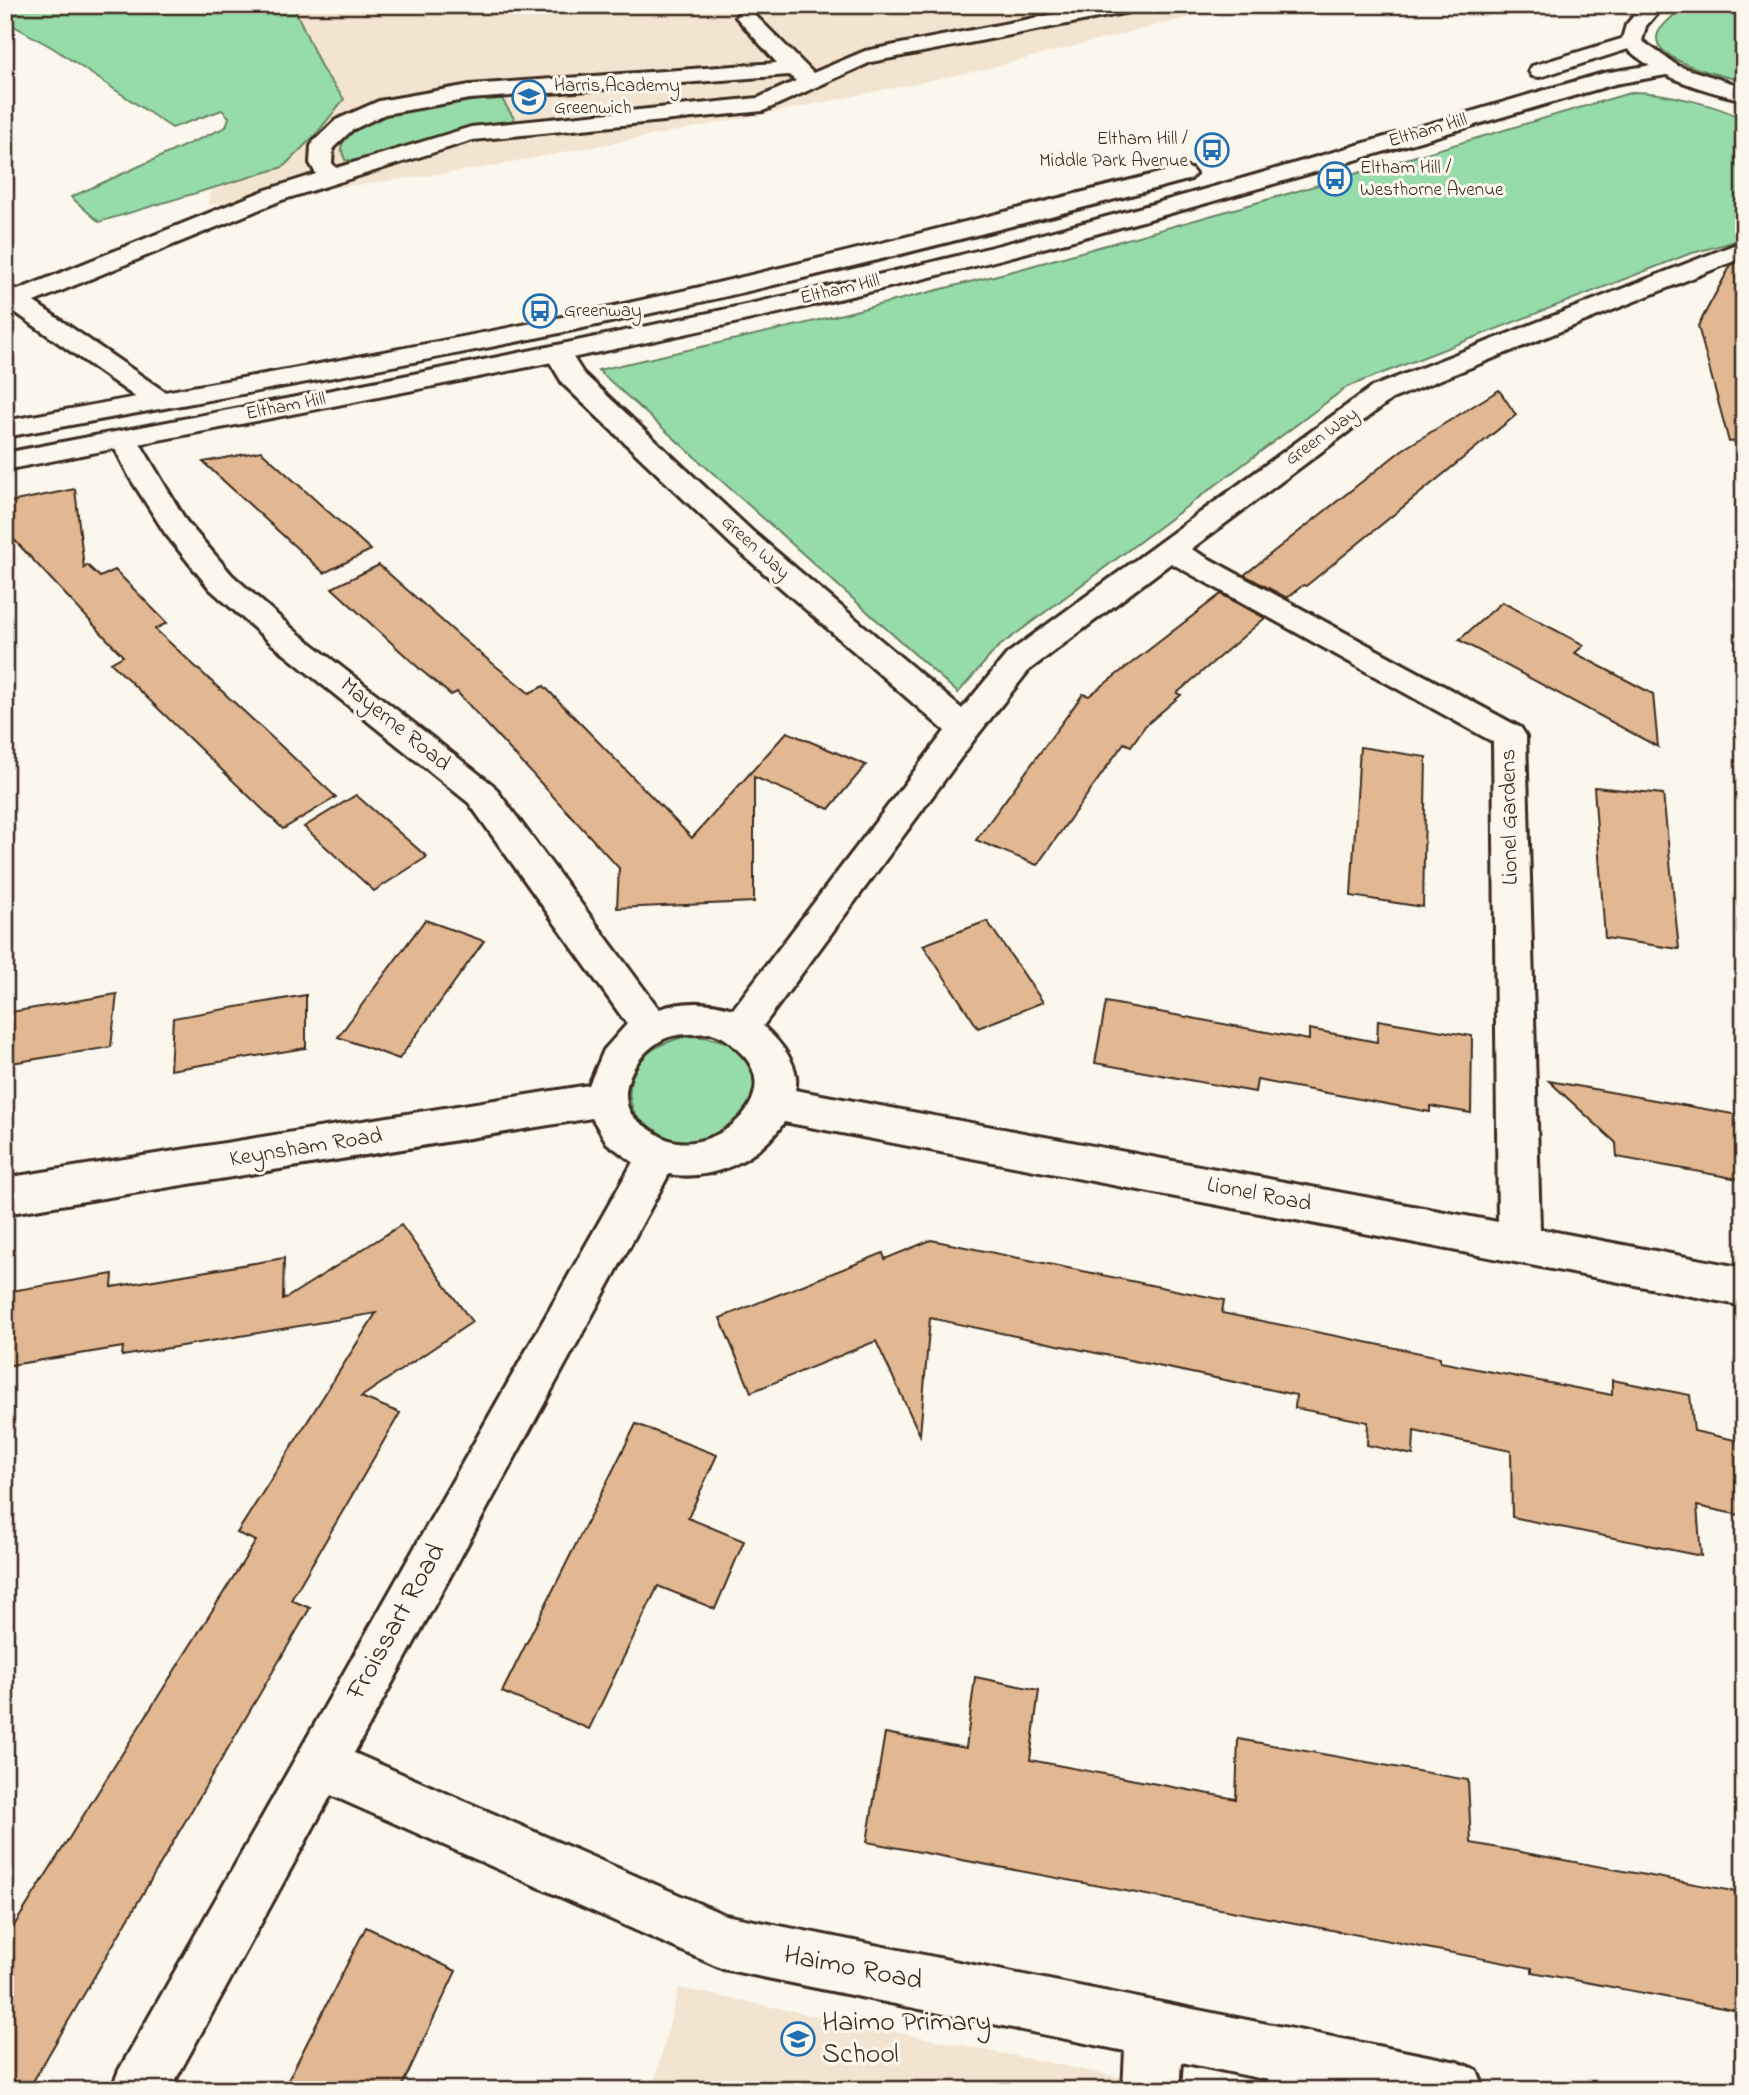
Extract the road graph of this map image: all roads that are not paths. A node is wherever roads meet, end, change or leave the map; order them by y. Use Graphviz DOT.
graph roads {
  1 [pos="1133,5"];
  2 [pos="1654,5"];
  3 [pos="746,17"];
  4 [pos="1631,42"];
  5 [pos="774,46"];
  6 [pos="749,48"];
  7 [pos="1664,69"];
  8 [pos="802,75"];
  9 [pos="1521,77"];
  10 [pos="1744,94"];
  11 [pos="1200,169"];
  12 [pos="330,178"];
  13 [pos="1744,248"];
  14 [pos="11,297"];
  15 [pos="558,354"];
  16 [pos="158,400"];
  17 [pos="5,429"];
  18 [pos="124,439"];
  19 [pos="5,462"];
  20 [pos="1168,549"];
  21 [pos="964,729"];
  22 [pos="741,1027"];
  23 [pos="651,1028"];
  24 [pos="606,1099"];
  25 [pos="774,1103"];
  26 [pos="658,1156"];
  27 [pos="5,1196"];
  28 [pos="1519,1244"];
  29 [pos="1744,1287"];
  30 [pos="318,1764"];
  31 [pos="1154,2030"];
  32 [pos="139,2090"];
  33 [pos="1151,2090"];
  34 [pos="1457,2090"];
  1 -- 8 [label="main road"];
  2 -- 4 [label="main road"];
  3 -- 5 [label="main road"];
  4 -- 7 [label="main road"];
  4 -- 9 [label="main road"];
  5 -- 6 [label="main road"];
  5 -- 8 [label="main road"];
  7 -- 10 [label="main road"];
  7 -- 15 [label="main road, Eltham Hill"];
  8 -- 12 [label="main road"];
  8 -- 12 [label="main road"];
  11 -- 16 [label="main road, Eltham Hill"];
  12 -- 14 [label="main road"];
  13 -- 20 [label="main road, Green Way"];
  14 -- 16 [label="main road"];
  15 -- 18 [label="main road, Eltham Hill"];
  15 -- 21 [label="main road, Green Way"];
  16 -- 17 [label="main road, Eltham Hill"];
  18 -- 19 [label="main road, Eltham Hill"];
  18 -- 23 [label="main road, Mayerne Road"];
  20 -- 21 [label="main road, Green Way"];
  20 -- 28 [label="main road, Lionel Gardens"];
  21 -- 22 [label="main road, Green Way"];
  22 -- 23 [label="main road"];
  22 -- 25 [label="main road"];
  23 -- 24 [label="main road"];
  24 -- 26 [label="main road"];
  24 -- 27 [label="main road, Keynsham Road"];
  25 -- 26 [label="main road"];
  25 -- 28 [label="main road, Lionel Road"];
  26 -- 30 [label="main road, Froissart Road"];
  28 -- 29 [label="main road, Lionel Road"];
  30 -- 31 [label="main road, Haimo Road"];
  30 -- 32 [label="main road, Froissart Road"];
  31 -- 33 [label="main road"];
  31 -- 34 [label="main road, Haimo Road"];
}
